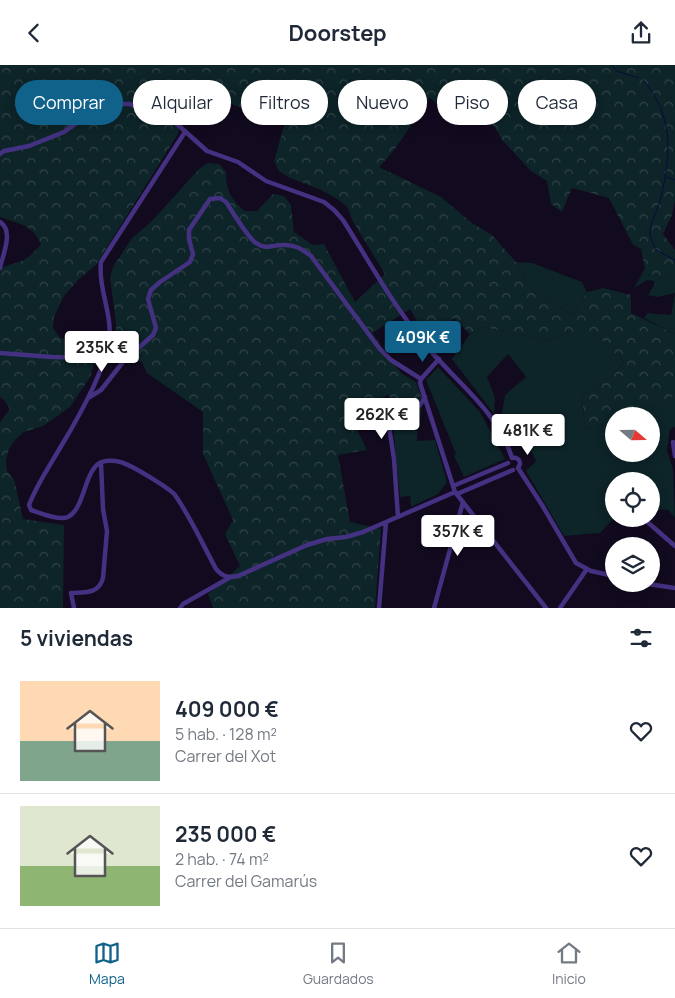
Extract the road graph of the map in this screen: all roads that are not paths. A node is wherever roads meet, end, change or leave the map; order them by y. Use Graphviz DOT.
graph roads {
  1 [pos="185,131"];
  2 [pos="0,154"];
  3 [pos="0,222"];
  4 [pos="0,267"];
  5 [pos="0,353"];
  6 [pos="106,358"];
  7 [pos="439,359"];
  8 [pos="421,379"];
  9 [pos="425,397"];
  10 [pos="86,399"];
  11 [pos="673,442"];
  12 [pos="675,456"];
  13 [pos="512,458"];
  14 [pos="101,463"];
  15 [pos="508,463"];
  16 [pos="516,469"];
  17 [pos="453,486"];
  18 [pos="456,493"];
  19 [pos="463,502"];
  20 [pos="398,517"];
  21 [pos="386,522"];
  22 [pos="653,527"];
  23 [pos="675,546"];
  24 [pos="587,569"];
  25 [pos="605,574"];
  26 [pos="229,578"];
  27 [pos="660,586"];
  28 [pos="675,588"];
  29 [pos="74,608"];
  30 [pos="180,608"];
  31 [pos="379,608"];
  32 [pos="434,608"];
  33 [pos="546,608"];
  34 [pos="560,608"];
  1 -- 2 [label="street"];
  1 -- 6 [label="street"];
  1 -- 7 [label="street"];
  3 -- 4 [label="street"];
  5 -- 6 [label="street"];
  6 -- 10 [label="street"];
  7 -- 8 [label="street"];
  7 -- 13 [label="street"];
  8 -- 9 [label="street"];
  8 -- 10 [label="street"];
  9 -- 17 [label="street"];
  9 -- 20 [label="street"];
  10 -- 14 [label="street"];
  11 -- 12 [label="street"];
  13 -- 15 [label="street"];
  13 -- 16 [label="street"];
  14 -- 26 [label="street"];
  14 -- 29 [label="street"];
  15 -- 16 [label="street"];
  15 -- 17 [label="street"];
  16 -- 18 [label="street"];
  16 -- 24 [label="street"];
  17 -- 18 [label="street"];
  18 -- 19 [label="street"];
  18 -- 20 [label="street"];
  19 -- 32 [label="street"];
  19 -- 33 [label="street"];
  20 -- 21 [label="street"];
  21 -- 26 [label="street"];
  21 -- 31 [label="street"];
  22 -- 23 [label="street"];
  24 -- 25 [label="street"];
  24 -- 34 [label="street"];
  26 -- 30 [label="street"];
  27 -- 28 [label="street"];
}
